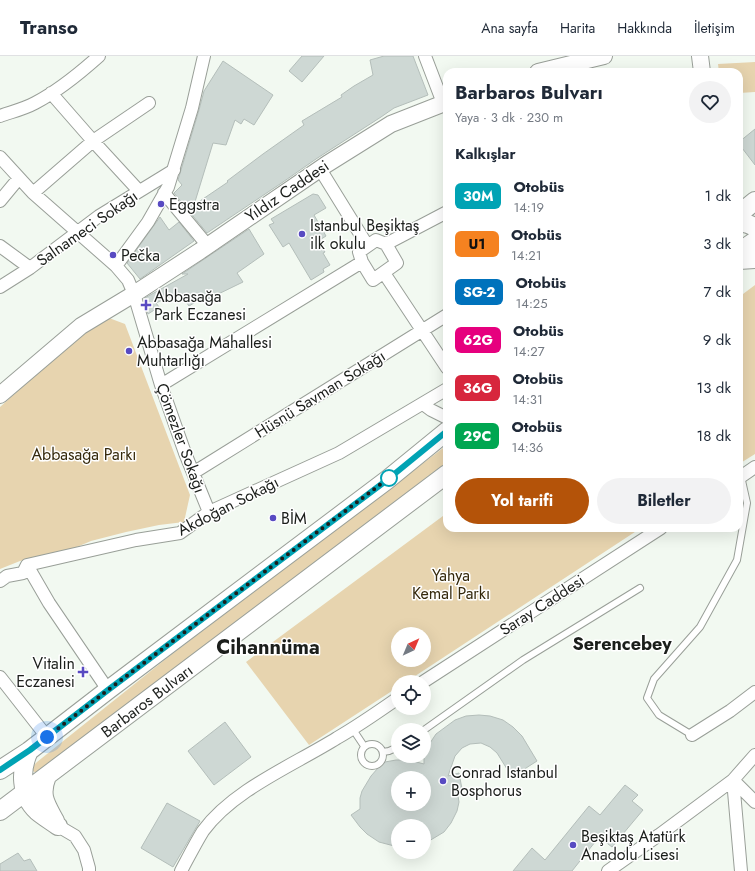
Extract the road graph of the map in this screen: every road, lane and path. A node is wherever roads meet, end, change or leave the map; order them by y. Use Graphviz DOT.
graph roads {
  1 [pos="99,56"];
  2 [pos="204,56"];
  3 [pos="425,56"];
  4 [pos="604,56"];
  5 [pos="700,56"];
  6 [pos="572,68"];
  7 [pos="702,68"];
  8 [pos="51,93"];
  9 [pos="443,98"];
  10 [pos="149,103"];
  11 [pos="443,104"];
  12 [pos="0,116"];
  13 [pos="93,141"];
  14 [pos="0,156"];
  15 [pos="320,169"];
  16 [pos="174,170"];
  17 [pos="19,178"];
  18 [pos="139,191"];
  19 [pos="33,193"];
  20 [pos="164,193"];
  21 [pos="0,201"];
  22 [pos="755,201"];
  23 [pos="743,211"];
  24 [pos="443,214"];
  25 [pos="743,223"];
  26 [pos="755,227"];
  27 [pos="76,232"];
  28 [pos="755,241"];
  29 [pos="386,244"];
  30 [pos="367,245"];
  31 [pos="0,246"];
  32 [pos="208,246"];
  33 [pos="743,249"];
  34 [pos="755,259"];
  35 [pos="743,260"];
  36 [pos="362,262"];
  37 [pos="116,266"];
  38 [pos="30,268"];
  39 [pos="384,273"];
  40 [pos="0,287"];
  41 [pos="134,294"];
  42 [pos="443,318"];
  43 [pos="423,330"];
  44 [pos="443,362"];
  45 [pos="161,385"];
  46 [pos="443,392"];
  47 [pos="0,396"];
  48 [pos="423,404"];
  49 [pos="443,416"];
  50 [pos="443,434"];
  51 [pos="755,467"];
  52 [pos="193,473"];
  53 [pos="743,475"];
  54 [pos="443,477"];
  55 [pos="743,488"];
  56 [pos="209,512"];
  57 [pos="743,526"];
  58 [pos="655,532"];
  59 [pos="742,532"];
  60 [pos="27,565"];
  61 [pos="0,581"];
  62 [pos="640,588"];
  63 [pos="0,677"];
  64 [pos="431,677"];
  65 [pos="108,690"];
  66 [pos="755,692"];
  67 [pos="391,703"];
  68 [pos="431,725"];
  69 [pos="352,728"];
  70 [pos="692,735"];
  71 [pos="47,737"];
  72 [pos="364,746"];
  73 [pos="30,750"];
  74 [pos="391,750"];
  75 [pos="383,752"];
  76 [pos="755,755"];
  77 [pos="0,770"];
  78 [pos="47,776"];
  79 [pos="733,780"];
  80 [pos="25,792"];
  81 [pos="755,802"];
  82 [pos="0,812"];
  83 [pos="58,826"];
  84 [pos="89,871"];
  85 [pos="181,871"];
  86 [pos="608,871"];
  87 [pos="741,871"];
  1 -- 8 [label="street"];
  2 -- 16 [label="street"];
  3 -- 9 [label="street"];
  4 -- 6 [label="street"];
  5 -- 7 [label="street"];
  8 -- 12 [label="street"];
  8 -- 13 [label="street"];
  10 -- 13 [label="street"];
  11 -- 15 [label="street, Yıldız Caddesi"];
  13 -- 18 [label="street"];
  13 -- 19 [label="street"];
  14 -- 17 [label="street, Çömezler Sokağı"];
  15 -- 30 [label="street"];
  15 -- 32 [label="street, Yıldız Caddesi"];
  16 -- 18 [label="street, Salnameci Sokağı"];
  16 -- 20 [label="street"];
  17 -- 19 [label="street, Çömezler Sokağı"];
  17 -- 21 [label="street"];
  18 -- 27 [label="street, Salnameci Sokağı"];
  19 -- 27 [label="street, Çömezler Sokağı"];
  20 -- 32 [label="street"];
  20 -- 37 [label="street"];
  22 -- 23 [label="main road"];
  24 -- 29 [label="street"];
  25 -- 26 [label="main road"];
  27 -- 37 [label="street, Çömezler Sokağı"];
  27 -- 38 [label="street, Salnameci Sokağı"];
  28 -- 33 [label="main road"];
  29 -- 30 [label="street"];
  29 -- 39 [label="street"];
  30 -- 36 [label="street"];
  31 -- 38 [label="street"];
  32 -- 41 [label="street, Yıldız Caddesi"];
  34 -- 35 [label="main road"];
  36 -- 39 [label="street"];
  36 -- 45 [label="street"];
  37 -- 41 [label="street, Çömezler Sokağı"];
  38 -- 40 [label="street, Salnameci Sokağı"];
  39 -- 43 [label="street"];
  41 -- 45 [label="street, Çömezler Sokağı"];
  41 -- 47 [label="street, Yıldız Caddesi"];
  42 -- 43 [label="street, Hüsnü Savman Sokağı"];
  43 -- 44 [label="street"];
  43 -- 52 [label="street, Hüsnü Savman Sokağı"];
  45 -- 52 [label="street, Çömezler Sokağı"];
  46 -- 48 [label="street, Akdoğan Sokağı"];
  48 -- 49 [label="street"];
  48 -- 56 [label="street, Akdoğan Sokağı"];
  50 -- 65 [label="main road, Barbaros Bulvarı"];
  51 -- 53 [label="street"];
  52 -- 56 [label="street, Çömezler Sokağı"];
  54 -- 78 [label="main road, Barbaros Bulvarı"];
  55 -- 57 [label="lane"];
  56 -- 60 [label="street, Akdoğan Sokağı"];
  58 -- 64 [label="street, Saray Caddesi"];
  59 -- 70 [label="lane"];
  60 -- 61 [label="street, Akdoğan Sokağı"];
  60 -- 65 [label="street"];
  62 -- 68 [label="lane"];
  63 -- 71 [label="street"];
  65 -- 71 [label="main road, Barbaros Bulvarı"];
  66 -- 70 [label="street"];
  67 -- 69 [label="street"];
  69 -- 72 [label="lane"];
  69 -- 85 [label="street"];
  71 -- 73 [label="main road, Barbaros Bulvarı"];
  72 -- 75 [label="lane"];
  72 -- 75 [label="lane"];
  73 -- 77 [label="main road, Barbaros Bulvarı"];
  73 -- 80 [label="main road"];
  74 -- 75 [label="lane"];
  76 -- 79 [label="street"];
  78 -- 80 [label="main road, Barbaros Bulvarı"];
  78 -- 83 [label="main road"];
  79 -- 81 [label="street"];
  79 -- 86 [label="street"];
  79 -- 87 [label="street"];
  80 -- 82 [label="main road, Barbaros Bulvarı"];
  80 -- 83 [label="main road"];
  83 -- 84 [label="street"];
}
